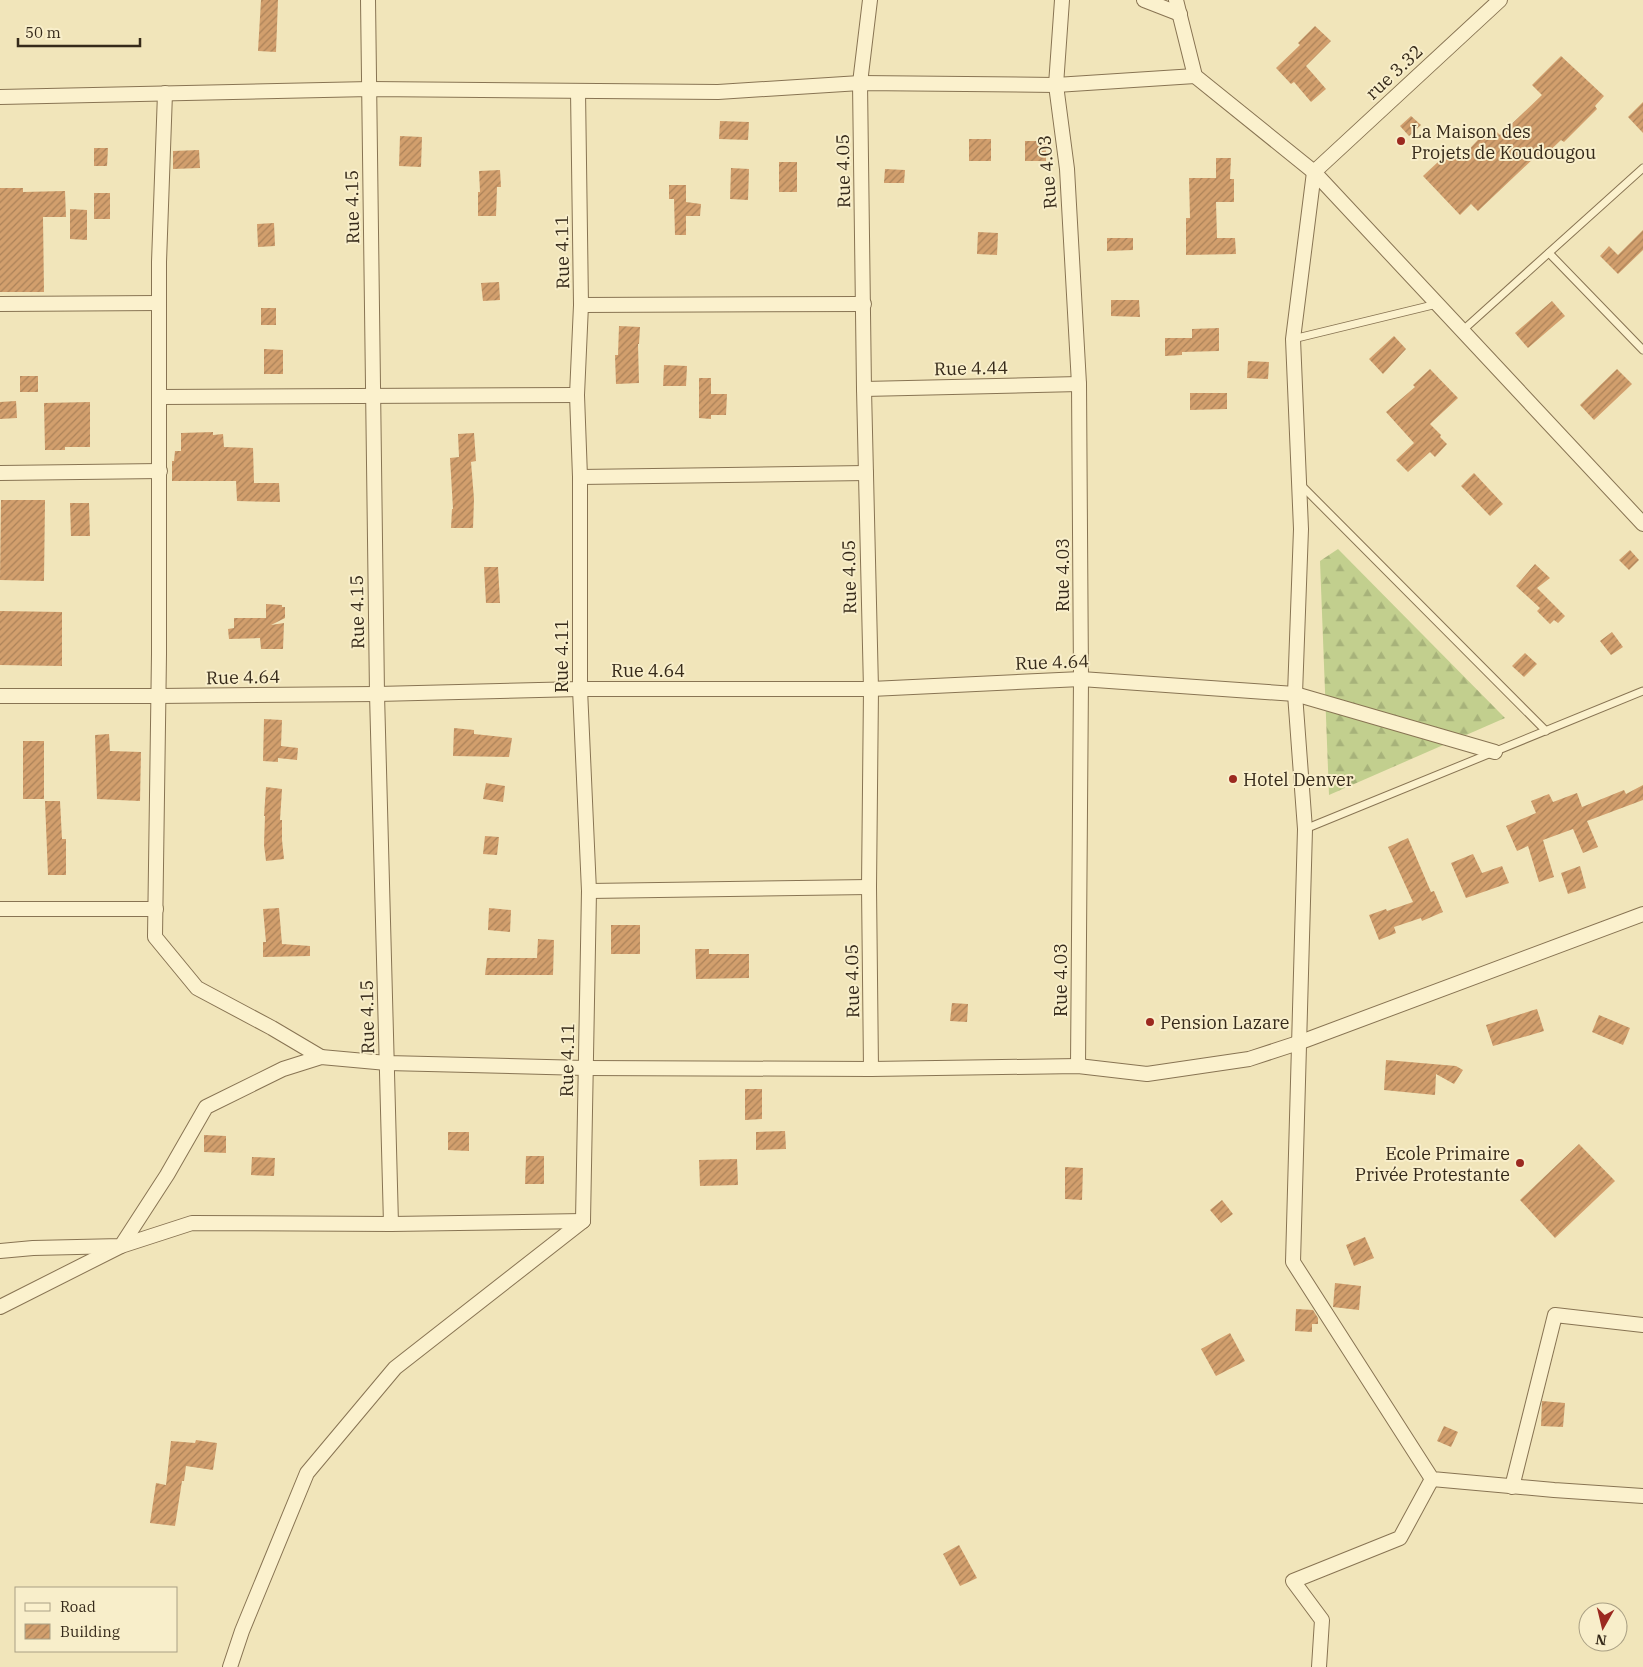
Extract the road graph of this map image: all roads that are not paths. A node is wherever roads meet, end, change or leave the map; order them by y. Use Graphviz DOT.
graph roads {
  1 [pos="368,0"];
  2 [pos="870,0"];
  3 [pos="1062,0"];
  4 [pos="1144,0"];
  5 [pos="1500,0"];
  6 [pos="1178,7"];
  7 [pos="1195,76"];
  8 [pos="860,83"];
  9 [pos="1056,85"];
  10 [pos="370,89"];
  11 [pos="578,91"];
  12 [pos="165,93"];
  13 [pos="0,97"];
  14 [pos="1643,168"];
  15 [pos="1314,172"];
  16 [pos="1549,253"];
  17 [pos="159,303"];
  18 [pos="0,304"];
  19 [pos="581,304"];
  20 [pos="864,304"];
  21 [pos="1438,304"];
  22 [pos="1462,331"];
  23 [pos="1293,339"];
  24 [pos="1643,350"];
  25 [pos="1079,384"];
  26 [pos="864,389"];
  27 [pos="577,395"];
  28 [pos="373,396"];
  29 [pos="160,397"];
  30 [pos="160,471"];
  31 [pos="0,473"];
  32 [pos="866,473"];
  33 [pos="580,477"];
  34 [pos="1300,483"];
  35 [pos="1643,524"];
  36 [pos="1081,679"];
  37 [pos="580,688"];
  38 [pos="871,689"];
  39 [pos="1643,691"];
  40 [pos="377,694"];
  41 [pos="1295,694"];
  42 [pos="0,696"];
  43 [pos="158,696"];
  44 [pos="1546,731"];
  45 [pos="1495,752"];
  46 [pos="1305,829"];
  47 [pos="869,887"];
  48 [pos="589,892"];
  49 [pos="0,909"];
  50 [pos="156,910"];
  51 [pos="1643,914"];
  52 [pos="1298,1043"];
  53 [pos="321,1057"];
  54 [pos="386,1063"];
  55 [pos="1078,1066"];
  56 [pos="586,1068"];
  57 [pos="871,1069"];
  58 [pos="583,1221"];
  59 [pos="391,1224"];
  60 [pos="121,1246"];
  61 [pos="0,1251"];
  62 [pos="0,1307"];
  63 [pos="1643,1325"];
  64 [pos="1432,1479"];
  65 [pos="1512,1486"];
  66 [pos="1643,1496"];
  67 [pos="230,1667"];
  68 [pos="1319,1667"];
  1 -- 10 [label="street, Rue 4.15"];
  2 -- 8 [label="street, Rue 4.05"];
  3 -- 9 [label="street, Rue 4.03"];
  4 -- 6 [label="street"];
  5 -- 15 [label="street, rue 3.32"];
  6 -- 7 [label="street"];
  7 -- 9 [label="street"];
  7 -- 15 [label="street"];
  8 -- 9 [label="street"];
  8 -- 11 [label="street"];
  8 -- 20 [label="street, Rue 4.05"];
  9 -- 25 [label="street, Rue 4.03"];
  10 -- 11 [label="street"];
  10 -- 12 [label="street"];
  10 -- 28 [label="street, Rue 4.15"];
  11 -- 19 [label="street, Rue 4.11"];
  12 -- 13 [label="street"];
  12 -- 17 [label="street"];
  14 -- 16 [label="lane"];
  15 -- 21 [label="street"];
  15 -- 23 [label="street"];
  16 -- 22 [label="lane"];
  16 -- 24 [label="lane"];
  17 -- 18 [label="street"];
  17 -- 29 [label="street"];
  19 -- 20 [label="street"];
  19 -- 27 [label="street, Rue 4.11"];
  20 -- 26 [label="street, Rue 4.05"];
  21 -- 22 [label="street"];
  21 -- 23 [label="lane"];
  22 -- 35 [label="street"];
  23 -- 34 [label="street"];
  25 -- 26 [label="street, Rue 4.44"];
  25 -- 36 [label="street, Rue 4.03"];
  26 -- 32 [label="street, Rue 4.05"];
  27 -- 28 [label="street"];
  27 -- 33 [label="street, Rue 4.11"];
  28 -- 29 [label="street"];
  28 -- 40 [label="street, Rue 4.15"];
  29 -- 30 [label="street"];
  30 -- 31 [label="street"];
  30 -- 43 [label="street"];
  32 -- 33 [label="street"];
  32 -- 38 [label="street, Rue 4.05"];
  33 -- 37 [label="street, Rue 4.11"];
  34 -- 41 [label="street"];
  34 -- 44 [label="lane"];
  36 -- 38 [label="street, Rue 4.64"];
  36 -- 41 [label="street, Rue 4.64"];
  36 -- 55 [label="street, Rue 4.03"];
  37 -- 38 [label="street, Rue 4.64"];
  37 -- 40 [label="street, Rue 4.64"];
  37 -- 48 [label="street, Rue 4.11"];
  38 -- 47 [label="street, Rue 4.05"];
  39 -- 44 [label="lane"];
  40 -- 43 [label="street, Rue 4.64"];
  40 -- 54 [label="street, Rue 4.15"];
  41 -- 45 [label="street, Rue 4.64"];
  41 -- 46 [label="street"];
  42 -- 43 [label="street, Rue 4.64"];
  43 -- 50 [label="street"];
  44 -- 45 [label="lane"];
  45 -- 46 [label="lane"];
  46 -- 52 [label="street"];
  47 -- 48 [label="street"];
  47 -- 57 [label="street, Rue 4.05"];
  48 -- 56 [label="street, Rue 4.11"];
  49 -- 50 [label="street"];
  50 -- 53 [label="street"];
  51 -- 52 [label="street"];
  52 -- 55 [label="street"];
  52 -- 64 [label="street"];
  53 -- 54 [label="street"];
  53 -- 60 [label="street"];
  54 -- 56 [label="street"];
  54 -- 59 [label="street, Rue 4.15"];
  55 -- 57 [label="street"];
  56 -- 57 [label="street"];
  56 -- 58 [label="street, Rue 4.11"];
  58 -- 59 [label="street"];
  58 -- 67 [label="street"];
  59 -- 60 [label="street"];
  60 -- 61 [label="street"];
  60 -- 62 [label="street"];
  63 -- 65 [label="street"];
  64 -- 65 [label="street"];
  64 -- 68 [label="street"];
  65 -- 66 [label="street"];
}
